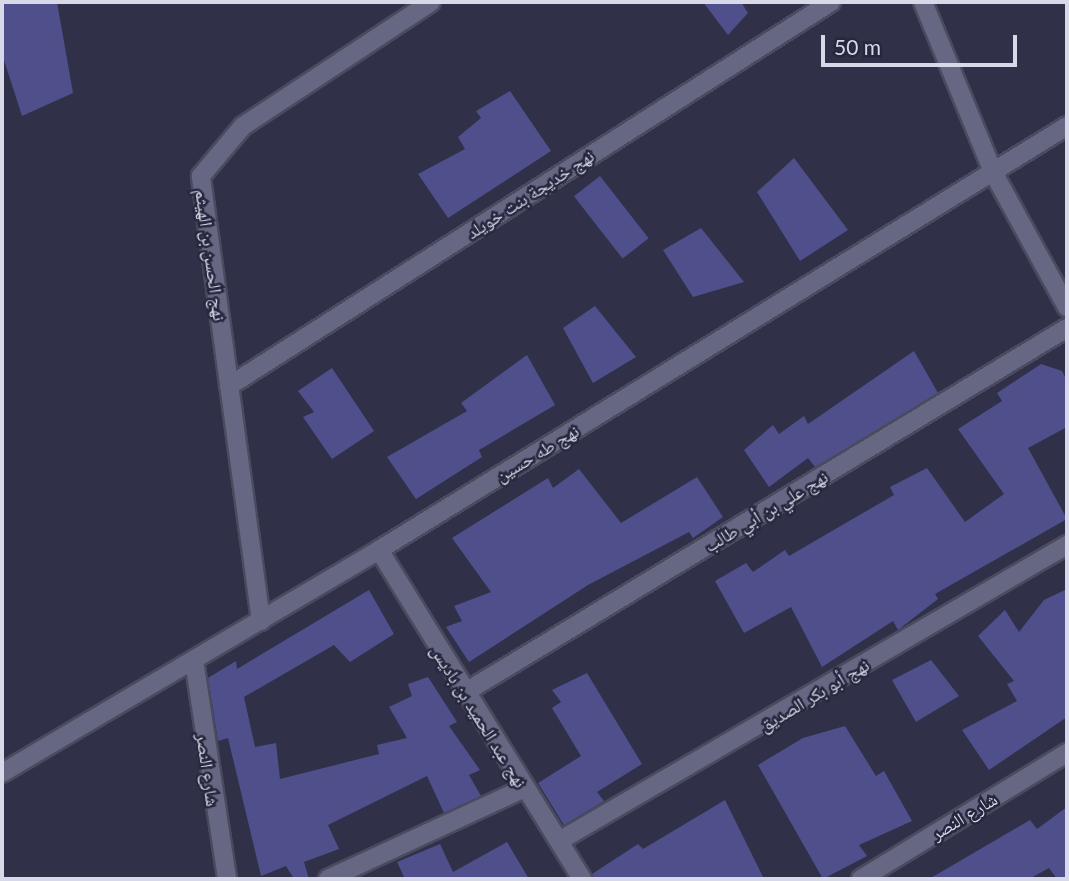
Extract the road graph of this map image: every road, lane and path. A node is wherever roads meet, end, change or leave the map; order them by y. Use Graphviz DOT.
graph roads {
  1 [pos="431,2"];
  2 [pos="831,2"];
  3 [pos="923,2"];
  4 [pos="1067,126"];
  5 [pos="993,172"];
  6 [pos="1067,307"];
  7 [pos="1067,328"];
  8 [pos="229,386"];
  9 [pos="1067,545"];
  10 [pos="379,550"];
  11 [pos="261,621"];
  12 [pos="194,660"];
  13 [pos="464,693"];
  14 [pos="1067,753"];
  15 [pos="2,773"];
  16 [pos="525,788"];
  17 [pos="559,841"];
  18 [pos="227,879"];
  19 [pos="328,879"];
  20 [pos="582,879"];
  21 [pos="861,879"];
  1 -- 8 [label="street, نهج الحسن بن الهيثم"];
  2 -- 8 [label="street, نهج خديجة بنت خويلد"];
  3 -- 5 [label="street"];
  4 -- 5 [label="street, نهج طه حسين"];
  5 -- 6 [label="street"];
  5 -- 10 [label="street, نهج طه حسين"];
  7 -- 13 [label="street, نهج علي بن أبي طالب"];
  8 -- 11 [label="street, نهج الحسن بن الهيثم"];
  9 -- 17 [label="street, نهج أبو بكر الصديق"];
  10 -- 11 [label="street, نهج طه حسين"];
  10 -- 13 [label="street, نهج عبد الحميد بن باديس"];
  11 -- 12 [label="street, نهج طه حسين"];
  12 -- 15 [label="street, نهج طه حسين"];
  12 -- 18 [label="street, شارع النصر"];
  13 -- 16 [label="street, نهج عبد الحميد بن باديس"];
  14 -- 21 [label="street, شارع النصر"];
  16 -- 17 [label="street, نهج عبد الحميد بن باديس"];
  16 -- 19 [label="street"];
  17 -- 20 [label="street, نهج عبد الحميد بن باديس"];
}
